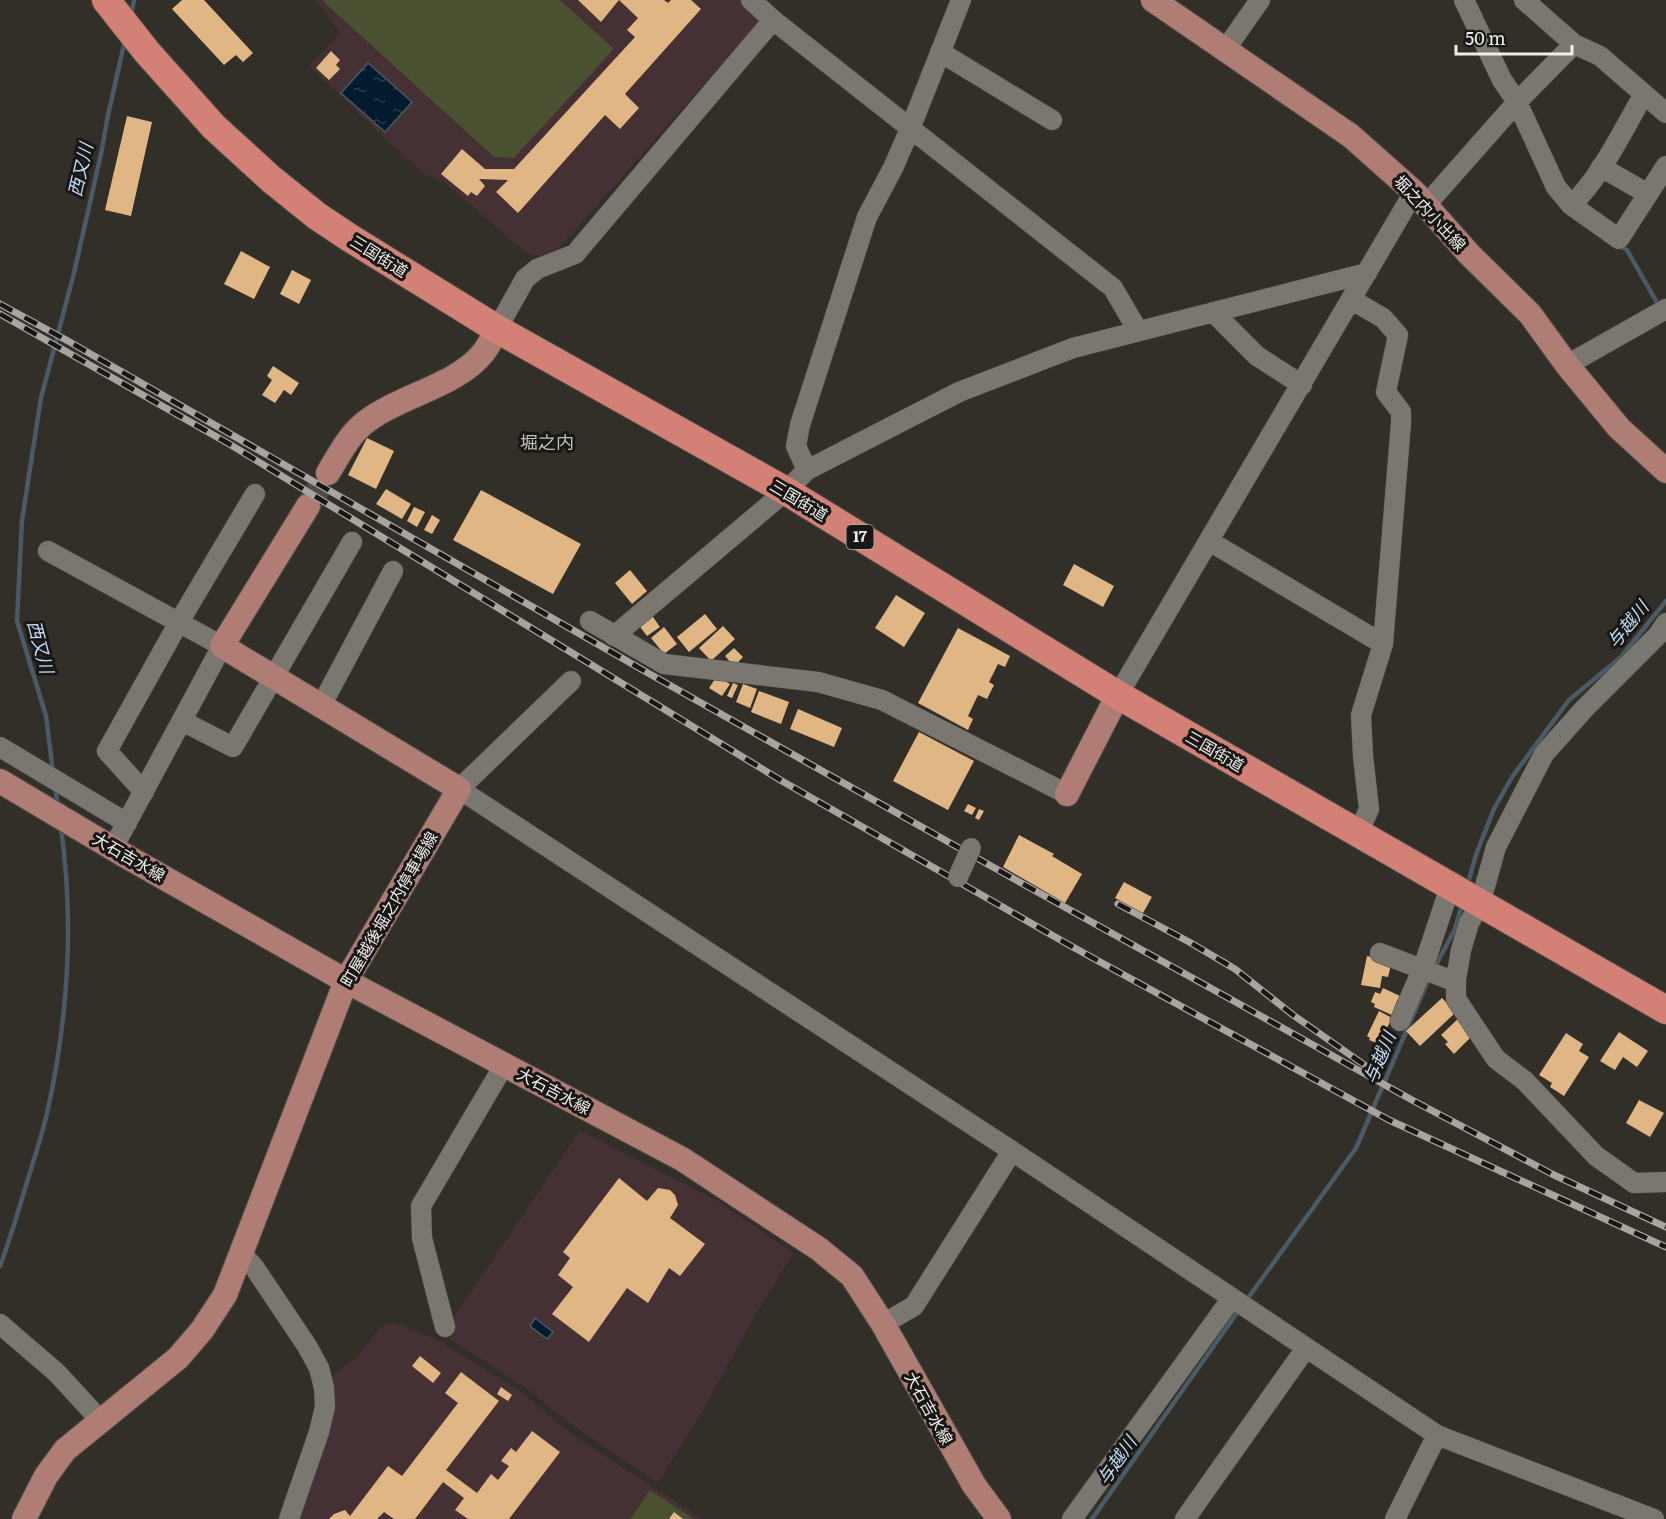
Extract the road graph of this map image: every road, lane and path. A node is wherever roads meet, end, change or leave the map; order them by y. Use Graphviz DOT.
graph roads {
  1 [pos="106,0"];
  2 [pos="751,0"];
  3 [pos="961,0"];
  4 [pos="1152,0"];
  5 [pos="1260,0"];
  6 [pos="1464,0"];
  7 [pos="1524,0"];
  8 [pos="773,20"];
  9 [pos="1574,44"];
  10 [pos="1225,50"];
  11 [pos="940,52"];
  12 [pos="1644,94"];
  13 [pos="1517,102"];
  14 [pos="1666,113"];
  15 [pos="1052,120"];
  16 [pos="910,129"];
  17 [pos="1666,166"];
  18 [pos="1601,167"];
  19 [pos="1648,194"];
  20 [pos="1420,199"];
  21 [pos="1571,205"];
  22 [pos="1367,273"];
  23 [pos="1352,300"];
  24 [pos="1213,312"];
  25 [pos="1662,312"];
  26 [pos="497,329"];
  27 [pos="1138,331"];
  28 [pos="1567,365"];
  29 [pos="1302,385"];
  30 [pos="807,470"];
  31 [pos="1666,471"];
  32 [pos="328,473"];
  33 [pos="786,491"];
  34 [pos="255,495"];
  35 [pos="308,506"];
  36 [pos="1209,541"];
  37 [pos="352,542"];
  38 [pos="48,551"];
  39 [pos="393,571"];
  40 [pos="590,621"];
  41 [pos="179,622"];
  42 [pos="1666,623"];
  43 [pos="614,636"];
  44 [pos="1383,644"];
  45 [pos="222,646"];
  46 [pos="272,677"];
  47 [pos="571,681"];
  48 [pos="1118,695"];
  49 [pos="321,706"];
  50 [pos="182,721"];
  51 [pos="1,748"];
  52 [pos="6,784"];
  53 [pos="459,789"];
  54 [pos="144,792"];
  55 [pos="1067,794"];
  56 [pos="127,823"];
  57 [pos="1358,834"];
  58 [pos="113,848"];
  59 [pos="971,848"];
  60 [pos="958,877"];
  61 [pos="1450,887"];
  62 [pos="1480,904"];
  63 [pos="1380,953"];
  64 [pos="1422,970"];
  65 [pos="1449,979"];
  66 [pos="346,981"];
  67 [pos="1666,1011"];
  68 [pos="1400,1021"];
  69 [pos="504,1065"];
  70 [pos="1012,1151"];
  71 [pos="1666,1182"];
  72 [pos="242,1254"];
  73 [pos="1232,1298"];
  74 [pos="883,1323"];
  75 [pos="0,1324"];
  76 [pos="445,1327"];
  77 [pos="1306,1348"];
  78 [pos="100,1420"];
  79 [pos="1437,1435"];
  80 [pos="1629,1515"];
  81 [pos="24,1519"];
  82 [pos="289,1519"];
  83 [pos="999,1519"];
  84 [pos="1072,1519"];
  85 [pos="1185,1519"];
  86 [pos="1395,1519"];
  87 [pos="1654,1519"];
  1 -- 26 [label="highway, 三国街道 / 17"];
  2 -- 8 [label="street"];
  3 -- 11 [label="street"];
  4 -- 10 [label="main road, 堀之内小出線"];
  5 -- 10 [label="street"];
  6 -- 13 [label="street"];
  7 -- 9 [label="street"];
  8 -- 16 [label="street"];
  8 -- 26 [label="street"];
  9 -- 12 [label="street"];
  9 -- 13 [label="street"];
  10 -- 20 [label="main road, 堀之内小出線"];
  11 -- 15 [label="street"];
  11 -- 16 [label="street"];
  12 -- 14 [label="street"];
  12 -- 18 [label="street"];
  13 -- 20 [label="street"];
  13 -- 21 [label="street"];
  16 -- 27 [label="street"];
  16 -- 30 [label="street"];
  17 -- 19 [label="street"];
  18 -- 19 [label="street"];
  18 -- 21 [label="street"];
  19 -- 21 [label="street"];
  20 -- 22 [label="street"];
  20 -- 28 [label="main road, 堀之内小出線"];
  22 -- 23 [label="street"];
  22 -- 24 [label="street"];
  23 -- 29 [label="street"];
  23 -- 44 [label="street"];
  24 -- 27 [label="street"];
  24 -- 29 [label="street"];
  25 -- 28 [label="street"];
  26 -- 32 [label="main road"];
  26 -- 33 [label="highway, 三国街道 / 17"];
  27 -- 30 [label="street"];
  28 -- 31 [label="main road, 堀之内小出線"];
  29 -- 36 [label="street"];
  30 -- 33 [label="street"];
  33 -- 43 [label="street"];
  33 -- 48 [label="highway, 三国街道 / 17"];
  34 -- 41 [label="street"];
  35 -- 45 [label="main road"];
  36 -- 44 [label="street"];
  36 -- 48 [label="street"];
  37 -- 46 [label="street"];
  38 -- 41 [label="street"];
  39 -- 49 [label="street"];
  40 -- 43 [label="street"];
  41 -- 45 [label="street"];
  41 -- 54 [label="street"];
  42 -- 62 [label="street"];
  43 -- 55 [label="street"];
  44 -- 57 [label="street"];
  45 -- 46 [label="main road"];
  45 -- 50 [label="street"];
  46 -- 49 [label="main road"];
  46 -- 50 [label="street"];
  47 -- 53 [label="street"];
  48 -- 55 [label="main road"];
  48 -- 57 [label="highway, 三国街道 / 17"];
  49 -- 53 [label="main road"];
  50 -- 54 [label="street"];
  51 -- 56 [label="street"];
  52 -- 58 [label="main road, 大石吉水線"];
  53 -- 66 [label="main road, 町屋越後堀之内停車場線"];
  53 -- 70 [label="street"];
  54 -- 56 [label="street"];
  56 -- 58 [label="street"];
  57 -- 61 [label="highway, 三国街道 / 17"];
  58 -- 66 [label="main road, 大石吉水線"];
  59 -- 60 [label="street, bridge"];
  61 -- 62 [label="highway, 三国街道 / 17"];
  61 -- 64 [label="street"];
  62 -- 65 [label="street"];
  62 -- 67 [label="highway, 三国街道 / 17"];
  63 -- 64 [label="street"];
  64 -- 65 [label="street"];
  64 -- 68 [label="street"];
  65 -- 71 [label="street"];
  66 -- 69 [label="main road, 大石吉水線"];
  66 -- 72 [label="main road, 町屋越後堀之内停車場線"];
  69 -- 74 [label="main road, 大石吉水線"];
  69 -- 76 [label="street"];
  70 -- 73 [label="street"];
  70 -- 74 [label="street"];
  72 -- 78 [label="main road, 町屋越後堀之内停車場線"];
  72 -- 82 [label="street"];
  73 -- 77 [label="street"];
  73 -- 84 [label="street"];
  74 -- 83 [label="main road, 大石吉水線"];
  75 -- 78 [label="street"];
  77 -- 79 [label="street"];
  77 -- 85 [label="street"];
  78 -- 81 [label="main road, 町屋越後堀之内停車場線"];
  79 -- 80 [label="street"];
  79 -- 86 [label="street"];
  80 -- 87 [label="street"];
}
